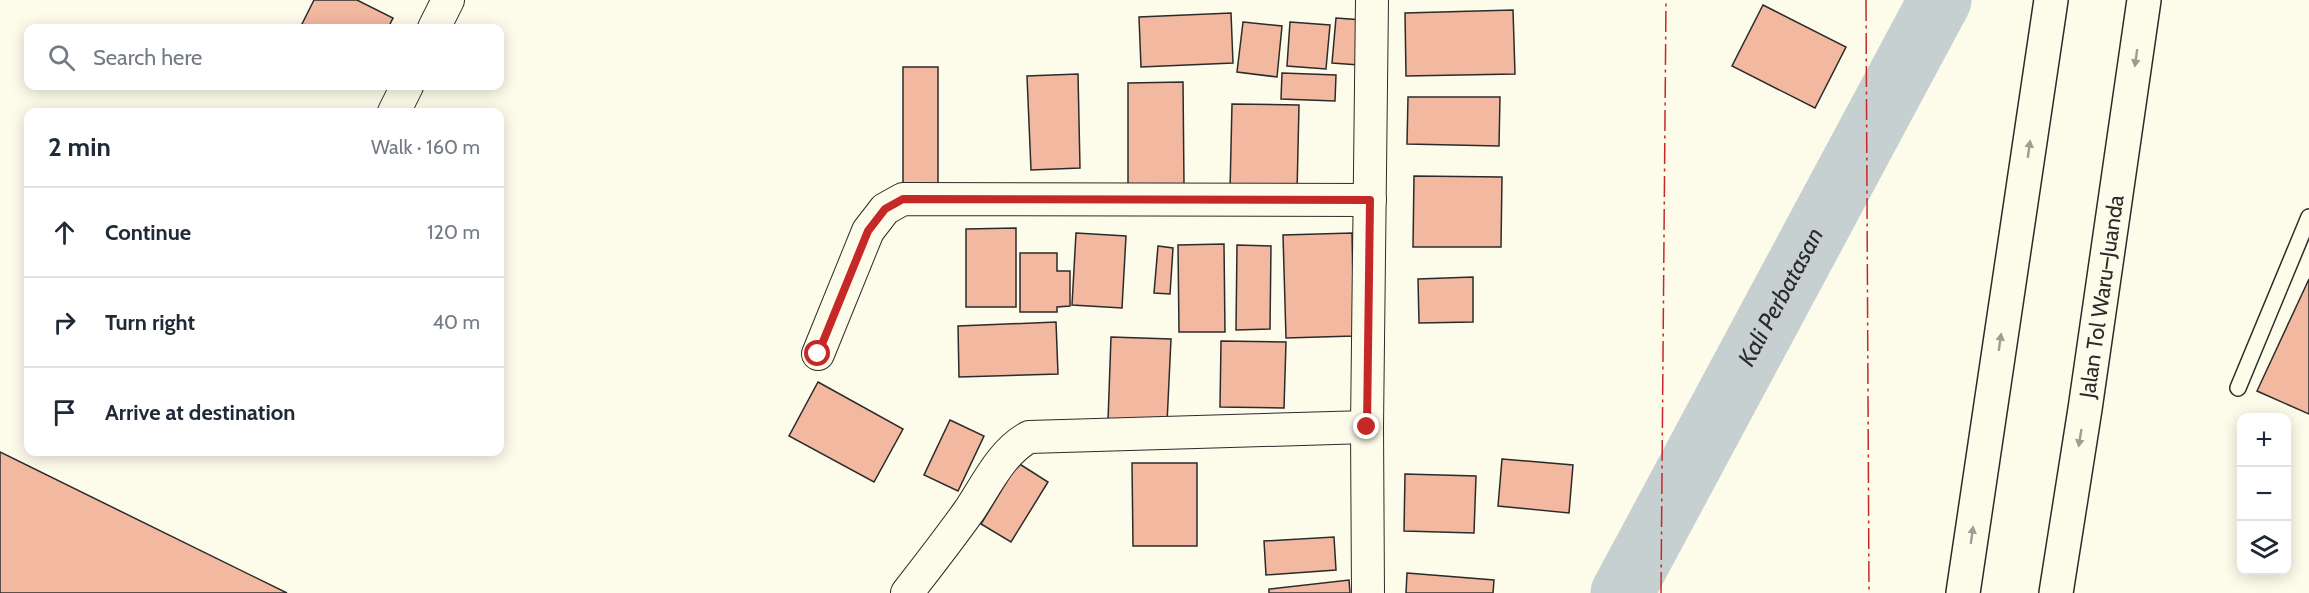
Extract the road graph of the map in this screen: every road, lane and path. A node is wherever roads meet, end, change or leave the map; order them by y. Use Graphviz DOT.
graph roads {
  1 [pos="448,0"];
  2 [pos="1372,0"];
  3 [pos="2051,0"];
  4 [pos="2144,0"];
  5 [pos="436,24"];
  6 [pos="405,90"];
  7 [pos="396,108"];
  8 [pos="1370,200"];
  9 [pos="2309,217"];
  10 [pos="818,354"];
  11 [pos="2238,388"];
  12 [pos="1367,427"];
  13 [pos="908,593"];
  14 [pos="1368,593"];
  15 [pos="1963,593"];
  16 [pos="2056,593"];
  1 -- 5 [label="street"];
  2 -- 8 [label="street"];
  15 -- 3 [label="highway, one-way"];
  4 -- 16 [label="highway, Jalan Tol Waru–Juanda, one-way"];
  6 -- 7 [label="street"];
  8 -- 10 [label="street"];
  8 -- 12 [label="street"];
  9 -- 11 [label="lane"];
  12 -- 13 [label="street"];
  12 -- 14 [label="street"];
}
